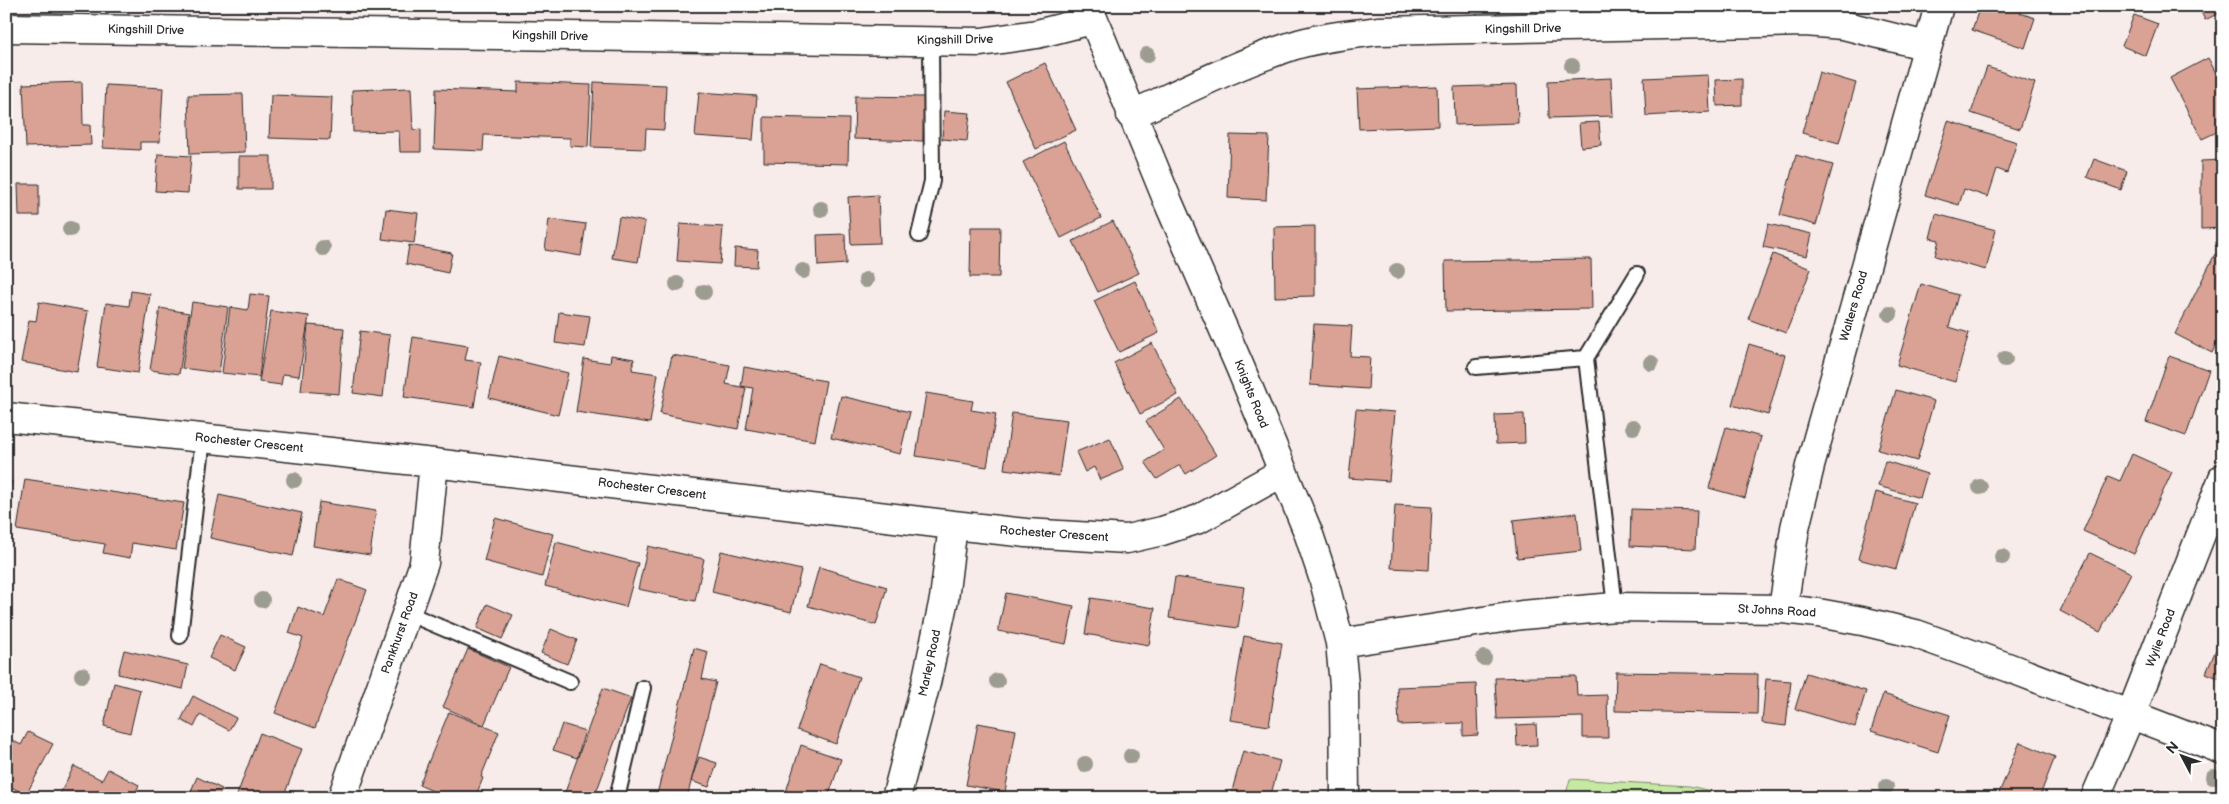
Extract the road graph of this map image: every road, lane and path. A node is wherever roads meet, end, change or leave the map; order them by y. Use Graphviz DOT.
graph roads {
  1 [pos="1939,6"];
  2 [pos="1090,13"];
  3 [pos="6,28"];
  4 [pos="931,41"];
  5 [pos="1927,46"];
  6 [pos="1131,115"];
  7 [pos="919,235"];
  8 [pos="1637,274"];
  9 [pos="1586,358"];
  10 [pos="1476,367"];
  11 [pos="6,417"];
  12 [pos="203,438"];
  13 [pos="434,463"];
  14 [pos="1283,472"];
  15 [pos="2223,478"];
  16 [pos="953,525"];
  17 [pos="1615,607"];
  18 [pos="1783,609"];
  19 [pos="407,613"];
  20 [pos="180,636"];
  21 [pos="1340,643"];
  22 [pos="570,682"];
  23 [pos="643,688"];
  24 [pos="2131,714"];
  25 [pos="2223,750"];
  26 [pos="342,798"];
  27 [pos="617,798"];
  28 [pos="896,798"];
  29 [pos="1345,798"];
  30 [pos="2095,798"];
  1 -- 5 [label="street, Walters Road"];
  2 -- 4 [label="street, Kingshill Drive"];
  2 -- 6 [label="street, Knights Road"];
  3 -- 4 [label="street, Kingshill Drive"];
  4 -- 7 [label="lane"];
  5 -- 6 [label="street, Kingshill Drive"];
  5 -- 18 [label="street, Walters Road"];
  6 -- 14 [label="street, Knights Road"];
  8 -- 9 [label="lane"];
  9 -- 10 [label="lane"];
  9 -- 17 [label="lane"];
  11 -- 12 [label="street, Rochester Crescent"];
  12 -- 13 [label="street, Rochester Crescent"];
  12 -- 20 [label="lane"];
  13 -- 16 [label="street, Rochester Crescent"];
  13 -- 19 [label="street, Pankhurst Road"];
  14 -- 16 [label="street, Rochester Crescent"];
  14 -- 21 [label="street, Knights Road"];
  15 -- 24 [label="street, Wylie Road"];
  16 -- 28 [label="street, Marley Road"];
  17 -- 18 [label="street, St Johns Road"];
  17 -- 21 [label="street, St Johns Road"];
  18 -- 24 [label="street, St Johns Road"];
  19 -- 22 [label="lane"];
  19 -- 26 [label="street, Pankhurst Road"];
  21 -- 29 [label="street, Knights Road"];
  23 -- 27 [label="lane"];
  24 -- 25 [label="street, St Johns Road"];
  24 -- 30 [label="street, Wylie Road"];
}
